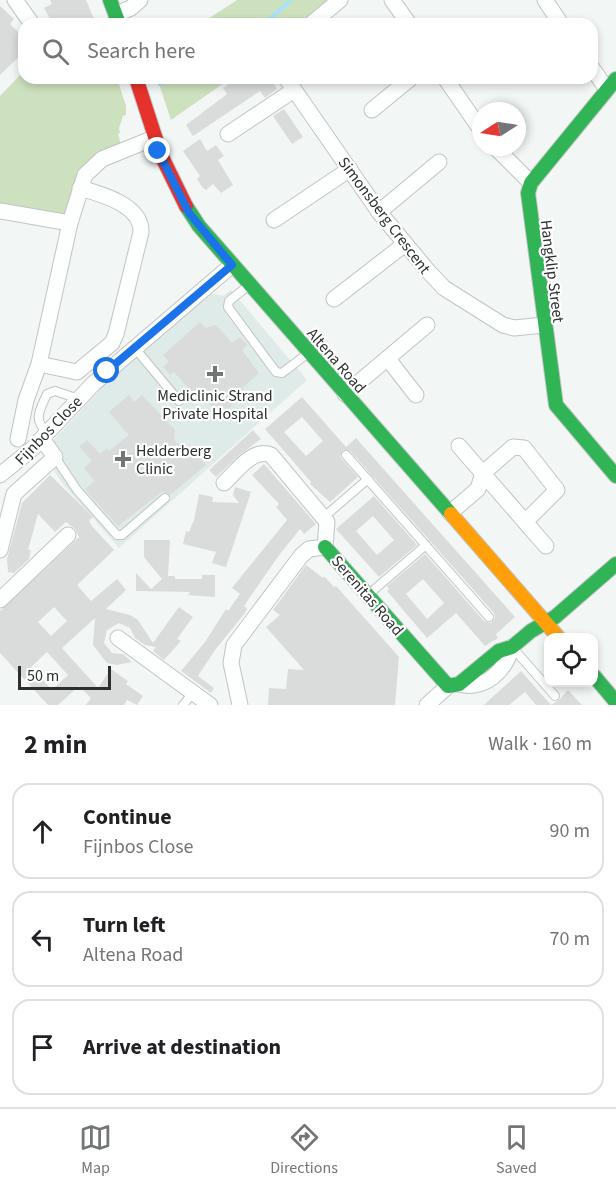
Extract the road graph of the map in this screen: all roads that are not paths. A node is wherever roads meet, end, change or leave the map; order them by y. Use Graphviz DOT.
graph roads {
  1 [pos="15,0"];
  2 [pos="140,0"];
  3 [pos="340,0"];
  4 [pos="393,0"];
  5 [pos="545,0"];
  6 [pos="115,13"];
  7 [pos="28,18"];
  8 [pos="318,18"];
  9 [pos="405,18"];
  10 [pos="557,18"];
  11 [pos="598,73"];
  12 [pos="611,83"];
  13 [pos="138,84"];
  14 [pos="290,84"];
  15 [pos="404,84"];
  16 [pos="449,84"];
  17 [pos="372,110"];
  18 [pos="472,117"];
  19 [pos="228,134"];
  20 [pos="154,138"];
  21 [pos="504,156"];
  22 [pos="439,162"];
  23 [pos="350,169"];
  24 [pos="531,183"];
  25 [pos="80,188"];
  26 [pos="0,212"];
  27 [pos="379,212"];
  28 [pos="274,220"];
  29 [pos="69,223"];
  30 [pos="405,244"];
  31 [pos="232,265"];
  32 [pos="249,285"];
  33 [pos="334,299"];
  34 [pos="427,325"];
  35 [pos="544,325"];
  36 [pos="134,347"];
  37 [pos="308,352"];
  38 [pos="388,359"];
  39 [pos="39,364"];
  40 [pos="345,394"];
  41 [pos="417,394"];
  42 [pos="79,399"];
  43 [pos="179,401"];
  44 [pos="45,436"];
  45 [pos="18,439"];
  46 [pos="459,446"];
  47 [pos="346,455"];
  48 [pos="54,457"];
  49 [pos="483,473"];
  50 [pos="0,475"];
  51 [pos="616,476"];
  52 [pos="368,479"];
  53 [pos="224,483"];
  54 [pos="165,498"];
  55 [pos="450,513"];
  56 [pos="324,518"];
  57 [pos="525,522"];
  58 [pos="68,535"];
  59 [pos="426,545"];
  60 [pos="546,546"];
  61 [pos="325,547"];
  62 [pos="0,550"];
  63 [pos="616,564"];
  64 [pos="368,595"];
  65 [pos="0,600"];
  66 [pos="489,617"];
  67 [pos="546,622"];
  68 [pos="555,633"];
  69 [pos="118,638"];
  70 [pos="512,647"];
  71 [pos="598,681"];
  72 [pos="453,685"];
  73 [pos="555,696"];
  74 [pos="188,699"];
  75 [pos="616,702"];
  76 [pos="210,705"];
  77 [pos="240,705"];
  78 [pos="427,705"];
  1 -- 7 [label="street"];
  2 -- 6 [label="street"];
  3 -- 8 [label="street"];
  4 -- 9 [label="street"];
  5 -- 10 [label="street"];
  11 -- 12 [label="street"];
  12 -- 24 [label="street"];
  13 -- 20 [label="street, Altena Road"];
  14 -- 19 [label="street"];
  14 -- 23 [label="street, Simonsberg Crescent"];
  15 -- 17 [label="street"];
  16 -- 18 [label="street"];
  20 -- 25 [label="street"];
  20 -- 31 [label="street, Altena Road"];
  21 -- 24 [label="street"];
  22 -- 27 [label="street"];
  23 -- 27 [label="street, Simonsberg Crescent"];
  23 -- 28 [label="street"];
  24 -- 35 [label="street, Hangklip Street"];
  25 -- 29 [label="street"];
  25 -- 39 [label="street"];
  26 -- 29 [label="street"];
  27 -- 30 [label="street, Simonsberg Crescent"];
  29 -- 39 [label="street"];
  30 -- 33 [label="street"];
  30 -- 35 [label="street, Simonsberg Crescent"];
  31 -- 32 [label="street, Altena Road"];
  31 -- 36 [label="street, Fijnbos Close"];
  32 -- 37 [label="street, Altena Road"];
  32 -- 37 [label="lane"];
  34 -- 38 [label="street"];
  35 -- 51 [label="street, Hangklip Street"];
  36 -- 42 [label="street, Fijnbos Close"];
  36 -- 43 [label="lane"];
  37 -- 40 [label="street, Altena Road"];
  38 -- 40 [label="street"];
  38 -- 41 [label="street"];
  39 -- 45 [label="street"];
  40 -- 55 [label="street, Altena Road"];
  42 -- 44 [label="street, Fijnbos Close"];
  42 -- 44 [label="lane"];
  44 -- 48 [label="street"];
  44 -- 50 [label="street, Fijnbos Close"];
  46 -- 49 [label="street"];
  47 -- 52 [label="lane"];
  48 -- 54 [label="lane"];
  48 -- 62 [label="street"];
  49 -- 55 [label="street"];
  49 -- 57 [label="street"];
  49 -- 57 [label="street"];
  52 -- 56 [label="lane"];
  52 -- 59 [label="lane"];
  53 -- 56 [label="street"];
  55 -- 67 [label="street, Altena Road"];
  56 -- 61 [label="street"];
  57 -- 60 [label="street"];
  58 -- 65 [label="street"];
  59 -- 64 [label="lane"];
  59 -- 66 [label="lane"];
  61 -- 64 [label="street, Serenitas Road"];
  61 -- 77 [label="street, Serenitas Road"];
  63 -- 67 [label="street"];
  64 -- 72 [label="street, Serenitas Road"];
  67 -- 68 [label="street, Altena Road"];
  67 -- 70 [label="street"];
  69 -- 74 [label="street"];
  70 -- 72 [label="street"];
  70 -- 73 [label="lane"];
  71 -- 75 [label="street"];
  72 -- 78 [label="street"];
  74 -- 76 [label="street"];
}
